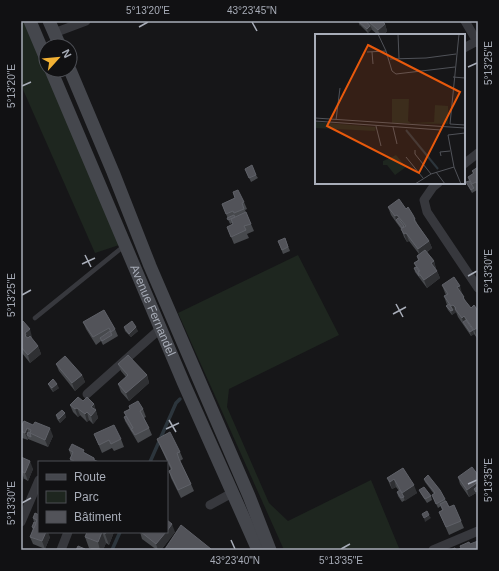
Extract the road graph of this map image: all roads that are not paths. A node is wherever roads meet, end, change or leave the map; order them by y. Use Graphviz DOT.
graph roads {
  1 [pos="30,21"];
  2 [pos="86,21"];
  3 [pos="456,21"];
  4 [pos="465,21"];
  5 [pos="52,27"];
  6 [pos="471,32"];
  7 [pos="57,38"];
  8 [pos="38,40"];
  9 [pos="477,42"];
  10 [pos="465,48"];
  11 [pos="53,78"];
  12 [pos="73,78"];
  13 [pos="478,153"];
  14 [pos="465,163"];
  15 [pos="436,184"];
  16 [pos="125,244"];
  17 [pos="478,288"];
  18 [pos="36,318"];
  19 [pos="161,328"];
  20 [pos="87,394"];
  21 [pos="38,482"];
  22 [pos="232,493"];
  23 [pos="210,506"];
  24 [pos="21,522"];
  25 [pos="478,531"];
  26 [pos="68,533"];
  27 [pos="60,550"];
  28 [pos="258,550"];
  29 [pos="270,550"];
  30 [pos="433,550"];
  1 -- 8 [label="main road"];
  2 -- 5 [label="street"];
  3 -- 6 [label="street"];
  4 -- 6 [label="street"];
  5 -- 7 [label="main road"];
  6 -- 9 [label="street"];
  9 -- 10 [label="street"];
  11 -- 16 [label="main road, Avenue Fernandel"];
  12 -- 29 [label="main road, Avenue Fernandel"];
  13 -- 14 [label="street"];
  15 -- 17 [label="street"];
  16 -- 18 [label="lane"];
  16 -- 19 [label="main road, Avenue Fernandel"];
  19 -- 20 [label="street"];
  19 -- 22 [label="main road, Avenue Fernandel"];
  21 -- 24 [label="street"];
  22 -- 23 [label="street"];
  22 -- 28 [label="main road, Avenue Fernandel"];
  25 -- 30 [label="street"];
  26 -- 27 [label="street"];
}
